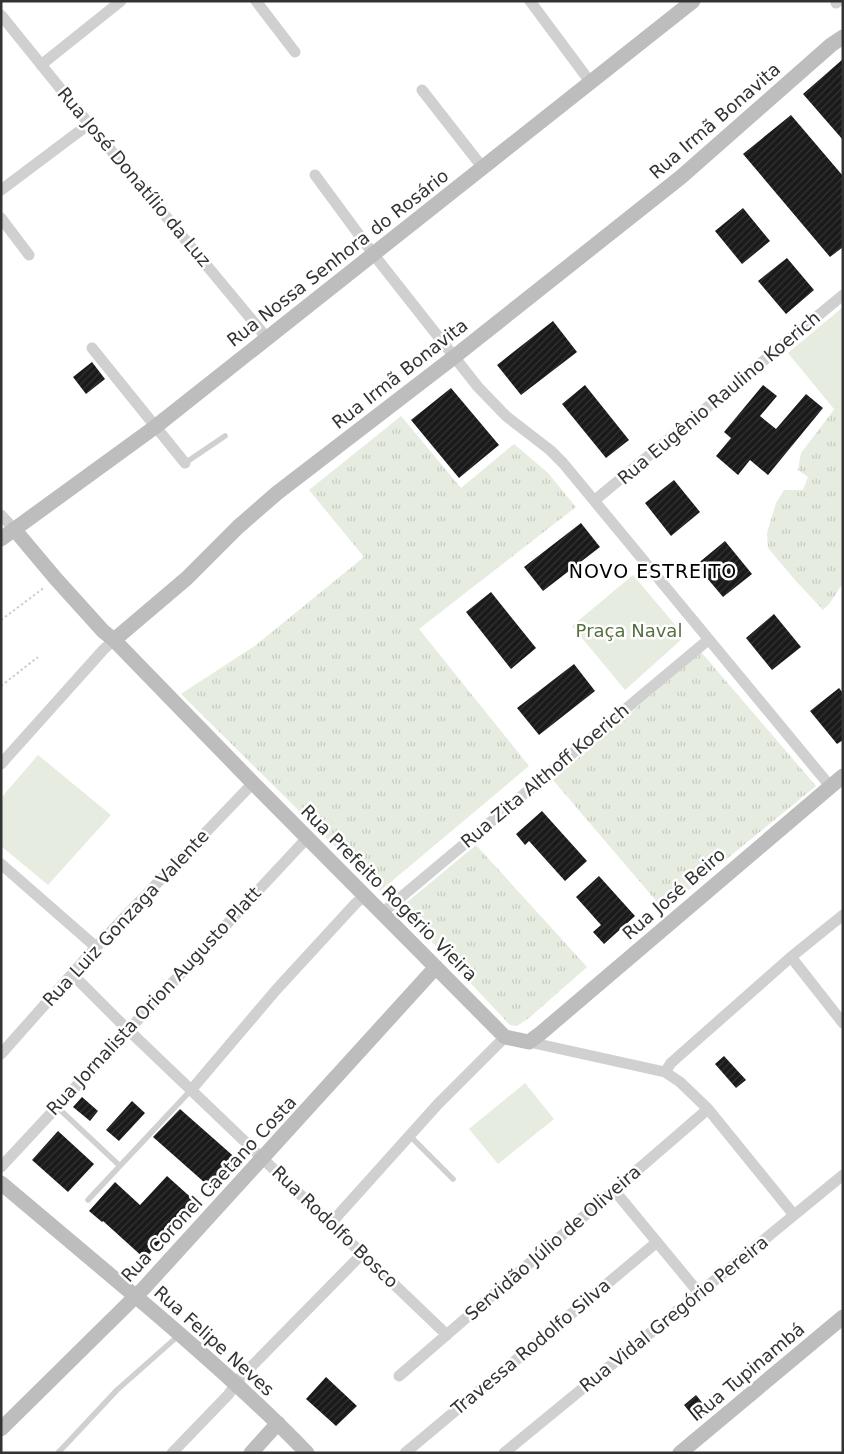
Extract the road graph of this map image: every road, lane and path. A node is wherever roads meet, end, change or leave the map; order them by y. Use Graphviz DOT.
graph roads {
  1 [pos="120,1"];
  2 [pos="256,1"];
  3 [pos="530,1"];
  4 [pos="694,1"];
  5 [pos="1,15"];
  6 [pos="6,29"];
  7 [pos="843,37"];
  8 [pos="295,52"];
  9 [pos="41,65"];
  10 [pos="590,83"];
  11 [pos="422,90"];
  12 [pos="89,124"];
  13 [pos="483,168"];
  14 [pos="315,175"];
  15 [pos="1,190"];
  16 [pos="1,218"];
  17 [pos="29,255"];
  18 [pos="374,255"];
  19 [pos="843,295"];
  20 [pos="268,338"];
  21 [pos="92,348"];
  22 [pos="454,357"];
  23 [pos="156,427"];
  24 [pos="225,436"];
  25 [pos="185,463"];
  26 [pos="595,500"];
  27 [pos="1,515"];
  28 [pos="14,530"];
  29 [pos="1,539"];
  30 [pos="56,579"];
  31 [pos="1,620"];
  32 [pos="114,640"];
  33 [pos="708,640"];
  34 [pos="38,657"];
  35 [pos="1,686"];
  36 [pos="1,764"];
  37 [pos="843,776"];
  38 [pos="253,783"];
  39 [pos="830,786"];
  40 [pos="308,837"];
  41 [pos="1,864"];
  42 [pos="366,895"];
  43 [pos="382,913"];
  44 [pos="843,915"];
  45 [pos="96,947"];
  46 [pos="791,957"];
  47 [pos="436,967"];
  48 [pos="72,974"];
  49 [pos="843,1023"];
  50 [pos="128,1030"];
  51 [pos="505,1037"];
  52 [pos="529,1042"];
  53 [pos="1,1054"];
  54 [pos="665,1072"];
  55 [pos="192,1089"];
  56 [pos="56,1106"];
  57 [pos="708,1109"];
  58 [pos="410,1136"];
  59 [pos="264,1158"];
  60 [pos="120,1166"];
  61 [pos="1,1167"];
  62 [pos="843,1175"];
  63 [pos="452,1179"];
  64 [pos="1,1183"];
  65 [pos="614,1190"];
  66 [pos="88,1200"];
  67 [pos="794,1215"];
  68 [pos="331,1223"];
  69 [pos="657,1242"];
  70 [pos="362,1254"];
  71 [pos="698,1293"];
  72 [pos="136,1297"];
  73 [pos="843,1317"];
  74 [pos="180,1334"];
  75 [pos="447,1335"];
  76 [pos="399,1376"];
  77 [pos="237,1385"];
  78 [pos="278,1423"];
  79 [pos="1,1429"];
  80 [pos="58,1453"];
  81 [pos="172,1453"];
  82 [pos="251,1453"];
  83 [pos="307,1453"];
  84 [pos="405,1453"];
  85 [pos="504,1453"];
  86 [pos="680,1453"];
  1 -- 9 [label="street"];
  2 -- 8 [label="street"];
  3 -- 10 [label="street"];
  4 -- 10 [label="street, Rua Nossa Senhora do Rosário"];
  5 -- 6 [label="street, Rua José Donatílio da Luz"];
  6 -- 9 [label="street, Rua José Donatílio da Luz"];
  7 -- 22 [label="street, Rua Irmã Bonavita"];
  9 -- 12 [label="street, Rua José Donatílio da Luz"];
  10 -- 13 [label="street, Rua Nossa Senhora do Rosário"];
  11 -- 13 [label="street"];
  12 -- 15 [label="street"];
  12 -- 20 [label="street, Rua José Donatílio da Luz"];
  13 -- 18 [label="street, Rua Nossa Senhora do Rosário"];
  14 -- 18 [label="street"];
  16 -- 17 [label="street"];
  18 -- 20 [label="street, Rua Nossa Senhora do Rosário"];
  18 -- 22 [label="street"];
  19 -- 26 [label="street, Rua Eugênio Raulino Koerich"];
  20 -- 23 [label="street, Rua Nossa Senhora do Rosário"];
  21 -- 23 [label="street"];
  22 -- 26 [label="street"];
  22 -- 32 [label="street, Rua Irmã Bonavita"];
  23 -- 25 [label="street"];
  23 -- 28 [label="street, Rua Nossa Senhora do Rosário"];
  24 -- 25 [label="lane"];
  26 -- 33 [label="street"];
  27 -- 28 [label="street, Rua Prefeito Rogério Vieira"];
  28 -- 29 [label="street, Rua Nossa Senhora do Rosário"];
  28 -- 30 [label="street, Rua Prefeito Rogério Vieira"];
  30 -- 31 [label="path"];
  30 -- 32 [label="street, Rua Prefeito Rogério Vieira"];
  32 -- 36 [label="street, Rua Irmã Bonavita"];
  32 -- 38 [label="street, Rua Prefeito Rogério Vieira"];
  33 -- 39 [label="street"];
  33 -- 43 [label="street, Rua Zita Althoff Koerich"];
  34 -- 35 [label="path"];
  37 -- 39 [label="street, Rua José Beiro"];
  38 -- 40 [label="street, Rua Prefeito Rogério Vieira"];
  38 -- 45 [label="street, Rua Luiz Gonzaga Valente"];
  39 -- 52 [label="street, Rua José Beiro"];
  40 -- 42 [label="street, Rua Prefeito Rogério Vieira"];
  40 -- 50 [label="street, Rua Jornalista Orion Augusto Platt"];
  41 -- 45 [label="street"];
  42 -- 43 [label="street, Rua Prefeito Rogério Vieira"];
  42 -- 55 [label="street"];
  43 -- 47 [label="street, Rua Prefeito Rogério Vieira"];
  44 -- 46 [label="street"];
  45 -- 48 [label="street, Rua Luiz Gonzaga Valente"];
  46 -- 49 [label="street"];
  46 -- 54 [label="street"];
  47 -- 51 [label="street, Rua Prefeito Rogério Vieira"];
  47 -- 59 [label="street, Rua Coronel Caetano Costa"];
  48 -- 50 [label="street, Rua Rodolfo Bosco"];
  48 -- 53 [label="street, Rua Luiz Gonzaga Valente"];
  50 -- 55 [label="street, Rua Rodolfo Bosco"];
  50 -- 56 [label="street, Rua Jornalista Orion Augusto Platt"];
  51 -- 52 [label="street"];
  51 -- 58 [label="street"];
  52 -- 54 [label="street"];
  54 -- 57 [label="street"];
  55 -- 59 [label="street, Rua Rodolfo Bosco"];
  55 -- 60 [label="lane"];
  56 -- 60 [label="lane"];
  56 -- 61 [label="street, Rua Jornalista Orion Augusto Platt"];
  57 -- 65 [label="street, Servidão Júlio de Oliveira"];
  57 -- 67 [label="street"];
  58 -- 63 [label="lane"];
  58 -- 68 [label="street"];
  59 -- 68 [label="street, Rua Rodolfo Bosco"];
  59 -- 72 [label="street, Rua Coronel Caetano Costa"];
  60 -- 66 [label="lane"];
  62 -- 67 [label="street, Rua Vidal Gregório Pereira"];
  64 -- 72 [label="street, Rua Felipe Neves"];
  65 -- 69 [label="street"];
  65 -- 75 [label="street, Servidão Júlio de Oliveira"];
  67 -- 71 [label="street, Rua Vidal Gregório Pereira"];
  68 -- 70 [label="street, Rua Rodolfo Bosco"];
  69 -- 71 [label="street"];
  69 -- 84 [label="street, Travessa Rodolfo Silva"];
  70 -- 75 [label="street, Rua Rodolfo Bosco"];
  70 -- 77 [label="street"];
  71 -- 85 [label="street, Rua Vidal Gregório Pereira"];
  72 -- 74 [label="street, Rua Felipe Neves"];
  72 -- 79 [label="street, Rua Coronel Caetano Costa"];
  73 -- 86 [label="street, Rua Tupinambá"];
  74 -- 77 [label="street, Rua Felipe Neves"];
  74 -- 80 [label="lane"];
  75 -- 76 [label="street, Servidão Júlio de Oliveira"];
  77 -- 78 [label="street, Rua Felipe Neves"];
  77 -- 81 [label="street"];
  78 -- 82 [label="street"];
  78 -- 83 [label="street, Rua Felipe Neves"];
}
